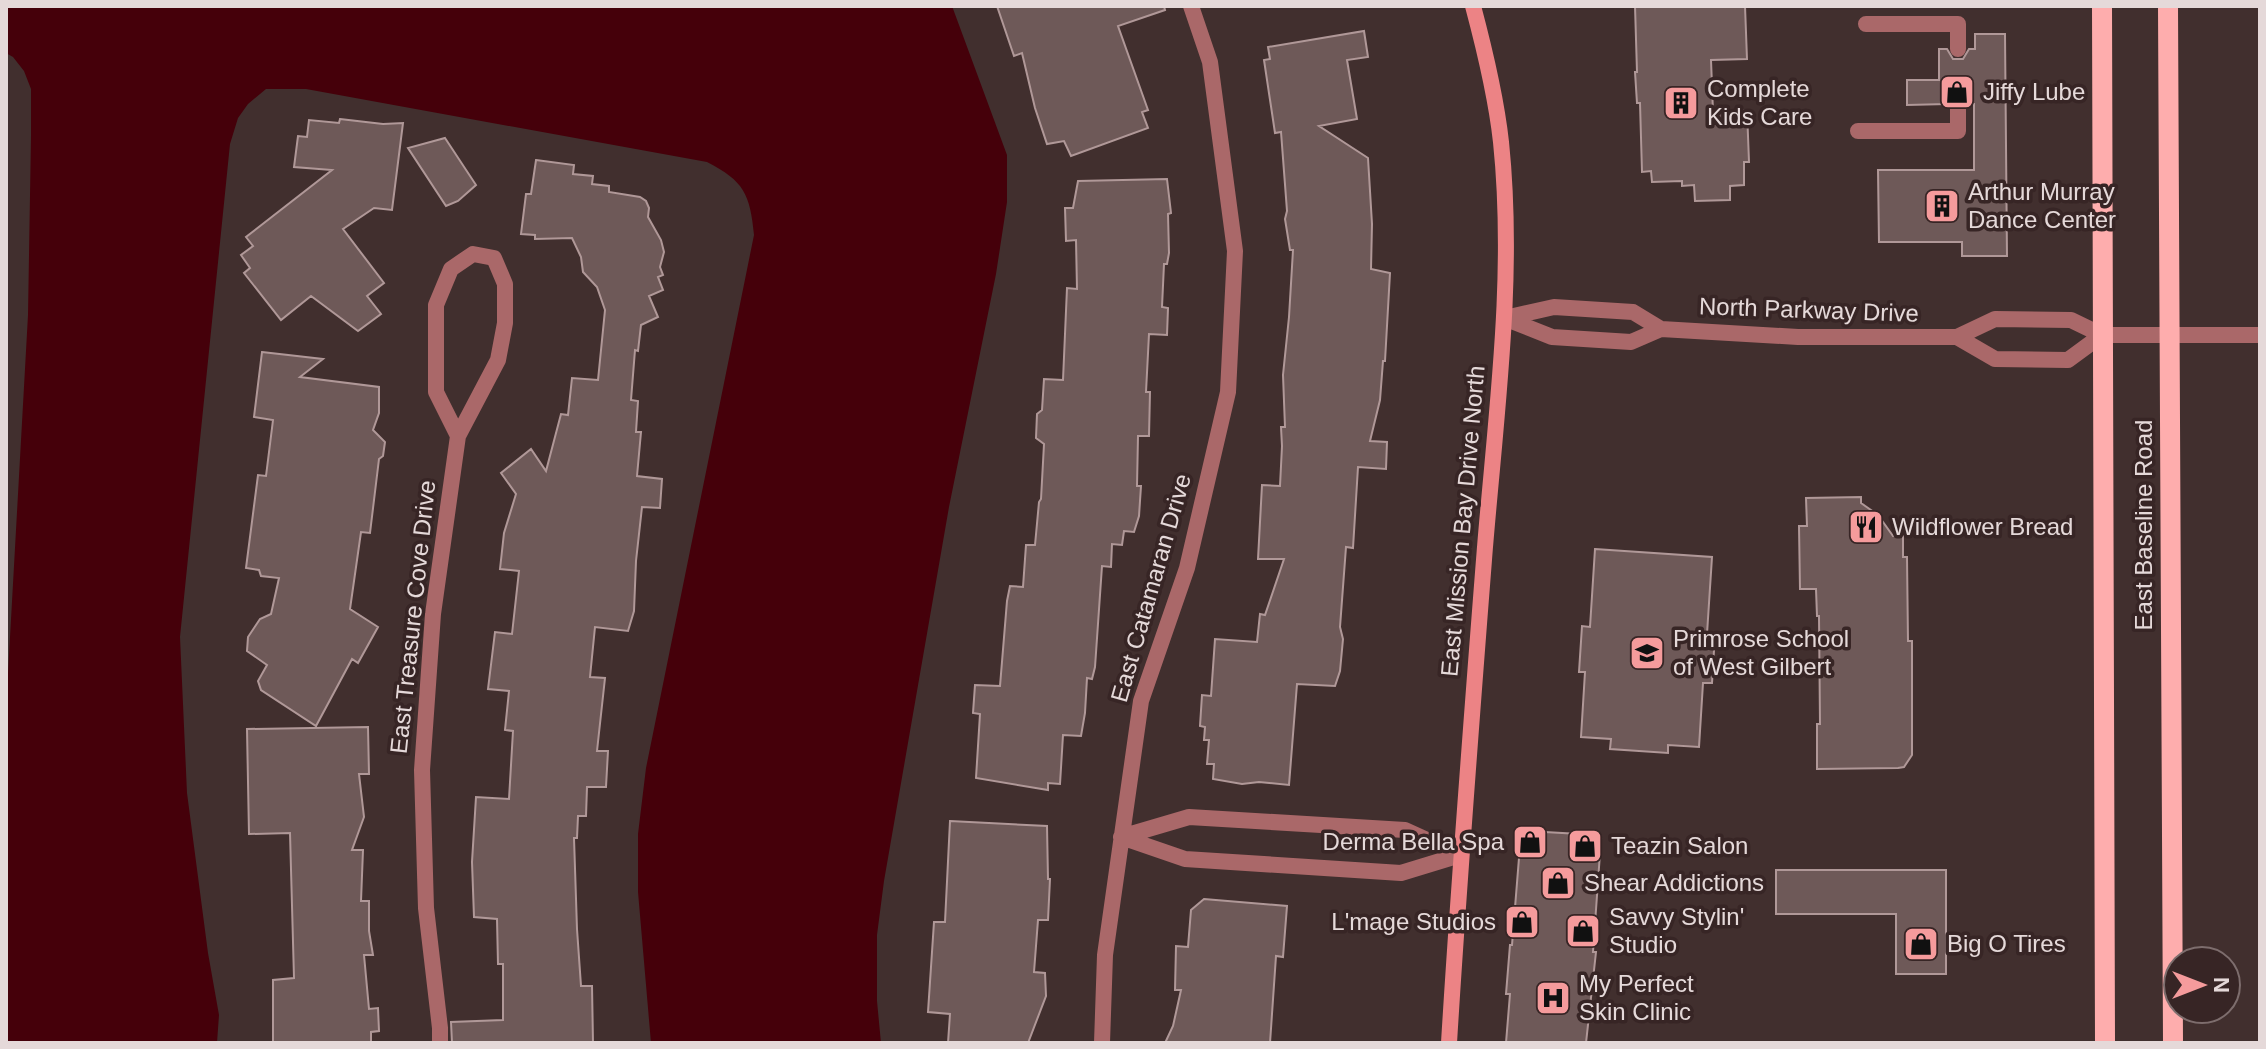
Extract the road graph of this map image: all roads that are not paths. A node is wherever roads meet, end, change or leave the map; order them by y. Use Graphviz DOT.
graph roads {
  1 [pos="1191,6"];
  2 [pos="1473,6"];
  3 [pos="2102,6"];
  4 [pos="2168,6"];
  5 [pos="1866,24"];
  6 [pos="1958,49"];
  7 [pos="1958,104"];
  8 [pos="1858,131"];
  9 [pos="1504,318"];
  10 [pos="1661,329"];
  11 [pos="2102,335"];
  12 [pos="2170,335"];
  13 [pos="2260,335"];
  14 [pos="1957,337"];
  15 [pos="458,436"];
  16 [pos="1121,837"];
  17 [pos="1460,855"];
  18 [pos="440,1043"];
  19 [pos="1102,1043"];
  20 [pos="1449,1043"];
  21 [pos="2105,1043"];
  22 [pos="2173,1043"];
  1 -- 16 [label="street, East Catamaran Drive"];
  2 -- 9 [label="street, East Mission Bay Drive North"];
  3 -- 11 [label="main road, East Baseline Road"];
  4 -- 12 [label="main road, East Baseline Road"];
  5 -- 6 [label="street"];
  7 -- 8 [label="street"];
  9 -- 10 [label="street, North Parkway Drive"];
  9 -- 10 [label="street, North Parkway Drive"];
  9 -- 17 [label="street, East Mission Bay Drive North"];
  10 -- 14 [label="street, North Parkway Drive"];
  11 -- 12 [label="street, North Parkway Drive"];
  11 -- 14 [label="street, North Parkway Drive"];
  11 -- 14 [label="street"];
  11 -- 21 [label="main road, East Baseline Road"];
  12 -- 13 [label="street, North Parkway Drive"];
  12 -- 22 [label="main road, East Baseline Road"];
  15 -- 15 [label="street, East Treasure Cove Drive"];
  15 -- 18 [label="street, East Treasure Cove Drive"];
  16 -- 17 [label="street"];
  16 -- 17 [label="street"];
  16 -- 19 [label="street, East Catamaran Drive"];
  17 -- 20 [label="street, East Mission Bay Drive North"];
}
